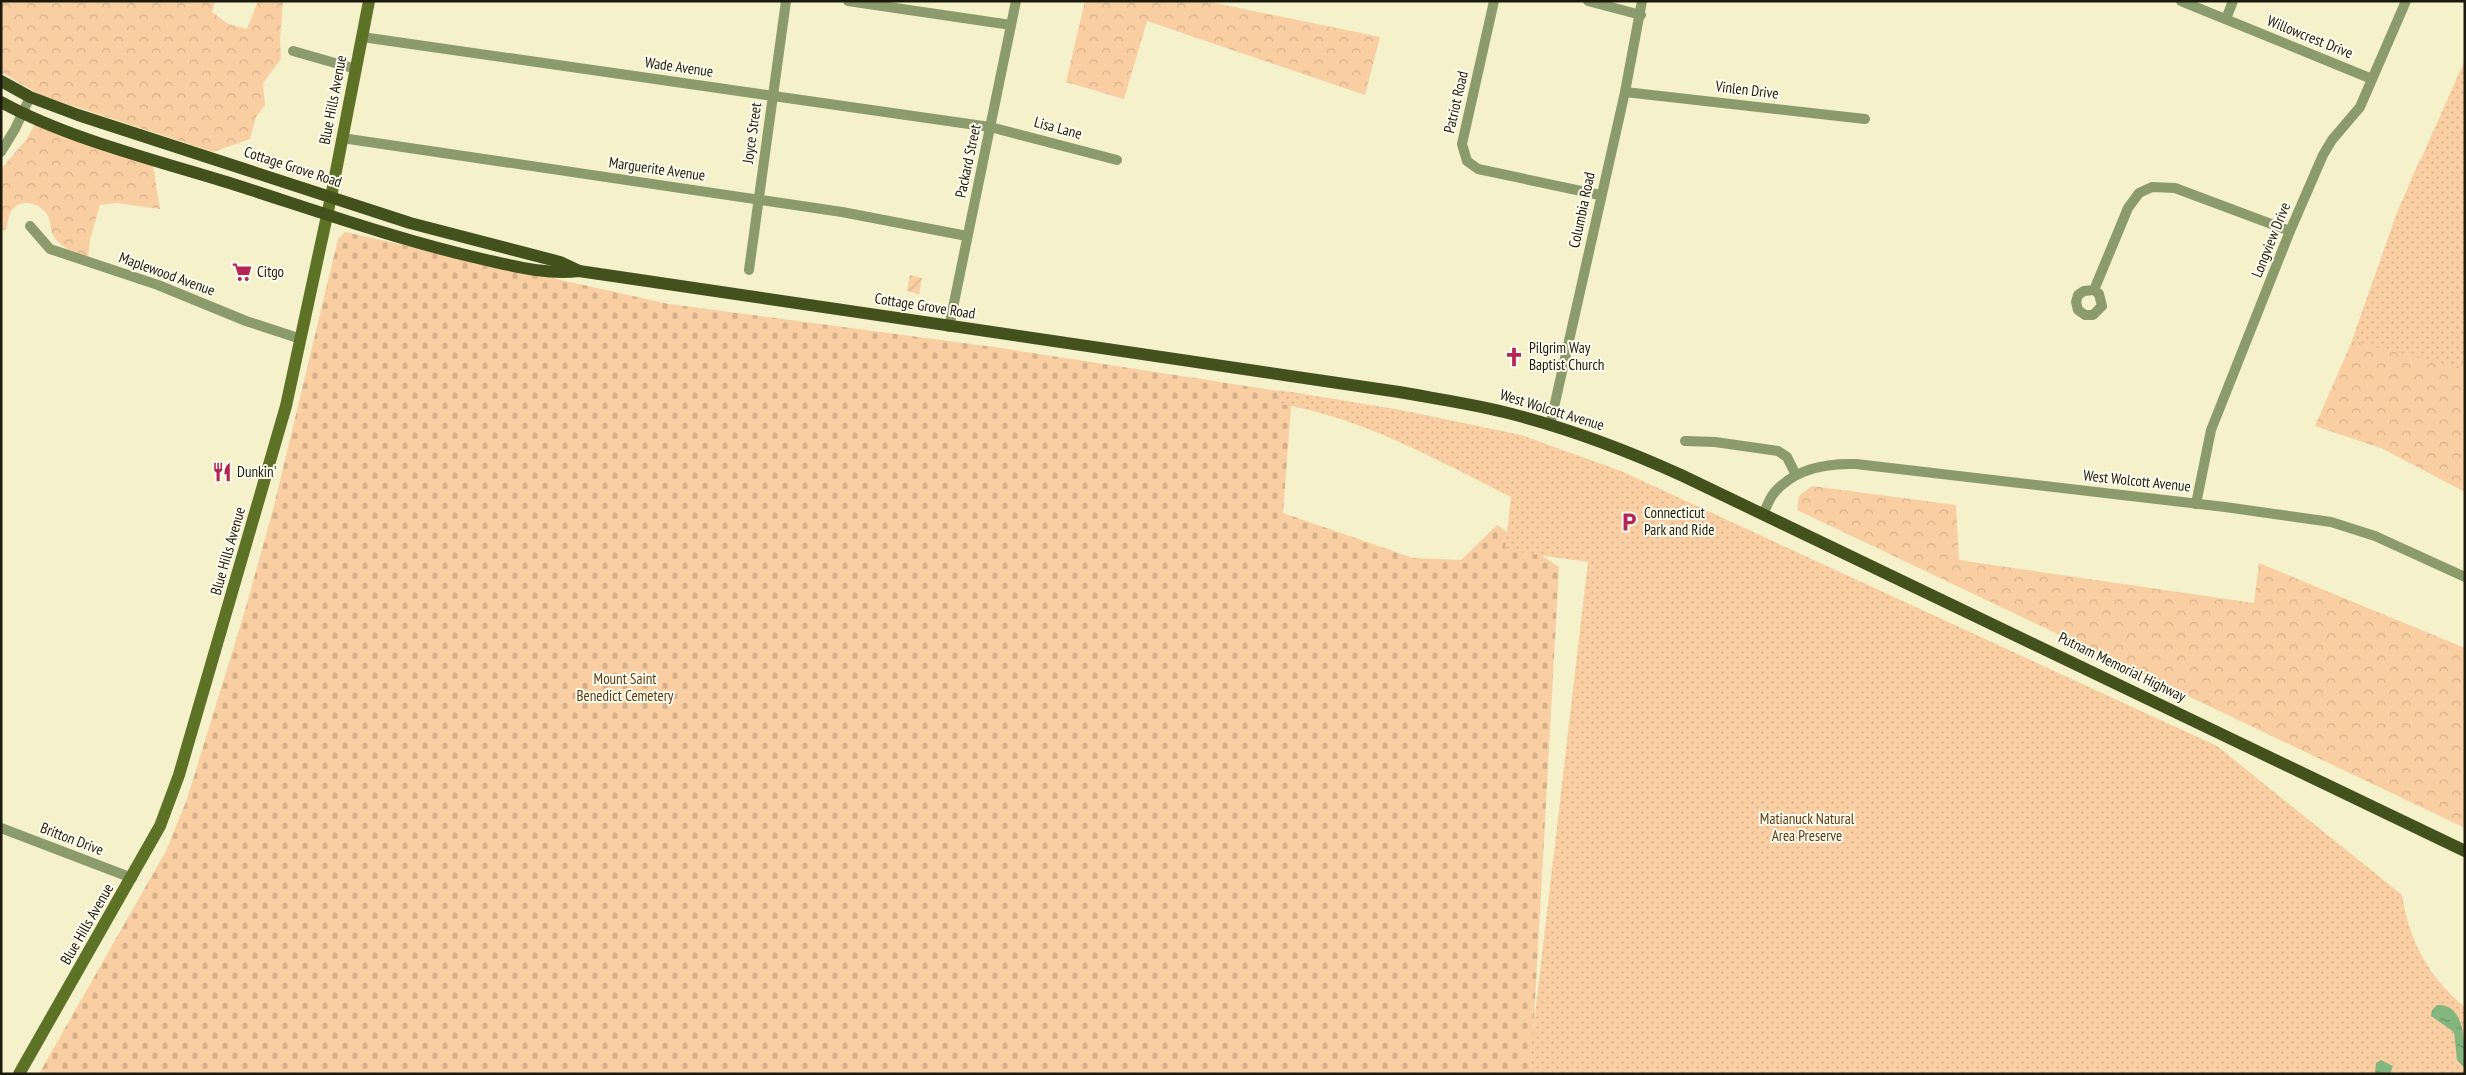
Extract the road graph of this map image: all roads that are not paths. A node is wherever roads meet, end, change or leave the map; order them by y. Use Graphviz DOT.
graph roads {
  1 [pos="369,1"];
  2 [pos="786,1"];
  3 [pos="848,1"];
  4 [pos="1016,1"];
  5 [pos="1494,1"];
  6 [pos="1588,1"];
  7 [pos="1642,1"];
  8 [pos="2181,1"];
  9 [pos="2233,1"];
  10 [pos="2406,1"];
  11 [pos="1641,15"];
  12 [pos="2226,19"];
  13 [pos="1011,25"];
  14 [pos="362,37"];
  15 [pos="293,51"];
  16 [pos="356,69"];
  17 [pos="2372,79"];
  18 [pos="1,81"];
  19 [pos="1625,92"];
  20 [pos="772,96"];
  21 [pos="30,97"];
  22 [pos="1,102"];
  23 [pos="22,113"];
  24 [pos="1865,119"];
  25 [pos="990,127"];
  26 [pos="342,138"];
  27 [pos="1,152"];
  28 [pos="1117,160"];
  29 [pos="1600,195"];
  30 [pos="331,197"];
  31 [pos="758,200"];
  32 [pos="327,215"];
  33 [pos="30,226"];
  34 [pos="2290,231"];
  35 [pos="967,236"];
  36 [pos="749,270"];
  37 [pos="579,271"];
  38 [pos="2094,290"];
  39 [pos="948,327"];
  40 [pos="301,339"];
  41 [pos="1266,373"];
  42 [pos="1550,425"];
  43 [pos="1684,441"];
  44 [pos="1796,475"];
  45 [pos="2196,504"];
  46 [pos="1764,515"];
  47 [pos="2465,577"];
  48 [pos="1,828"];
  49 [pos="2465,851"];
  50 [pos="132,878"];
  51 [pos="19,1074"];
  1 -- 14 [label="main road, Blue Hills Avenue"];
  2 -- 20 [label="street, Joyce Street"];
  3 -- 13 [label="street"];
  4 -- 13 [label="street, Packard Street"];
  5 -- 29 [label="street, Patriot Road"];
  6 -- 11 [label="street"];
  7 -- 11 [label="street, Columbia Road"];
  8 -- 12 [label="street, Willowcrest Drive"];
  9 -- 12 [label="street"];
  10 -- 17 [label="street, Longview Drive"];
  11 -- 19 [label="street, Columbia Road"];
  12 -- 17 [label="street, Willowcrest Drive"];
  13 -- 25 [label="street, Packard Street"];
  14 -- 16 [label="main road, Blue Hills Avenue"];
  14 -- 20 [label="street, Wade Avenue"];
  15 -- 16 [label="street"];
  16 -- 26 [label="main road, Blue Hills Avenue"];
  17 -- 34 [label="street, Longview Drive"];
  18 -- 21 [label="main road, Cottage Grove Road"];
  19 -- 24 [label="street, Vinlen Drive"];
  19 -- 29 [label="street, Columbia Road"];
  20 -- 25 [label="street, Wade Avenue"];
  20 -- 31 [label="street, Joyce Street"];
  21 -- 23 [label="street"];
  21 -- 30 [label="main road, Cottage Grove Road"];
  22 -- 23 [label="main road, Cottage Grove Road"];
  23 -- 27 [label="street"];
  23 -- 32 [label="main road, Cottage Grove Road"];
  25 -- 28 [label="street, Lisa Lane"];
  25 -- 35 [label="street, Packard Street"];
  26 -- 30 [label="main road, Blue Hills Avenue"];
  26 -- 31 [label="street, Marguerite Avenue"];
  29 -- 42 [label="street, Columbia Road"];
  30 -- 32 [label="main road, Blue Hills Avenue"];
  30 -- 37 [label="main road, Cottage Grove Road"];
  31 -- 35 [label="street, Marguerite Avenue"];
  31 -- 36 [label="street, Joyce Street"];
  32 -- 37 [label="main road, Cottage Grove Road"];
  32 -- 40 [label="main road, Blue Hills Avenue"];
  33 -- 40 [label="street, Maplewood Avenue"];
  34 -- 38 [label="street"];
  34 -- 45 [label="street, Longview Drive"];
  35 -- 39 [label="street, Packard Street"];
  37 -- 39 [label="main road, Cottage Grove Road"];
  39 -- 41 [label="main road, Cottage Grove Road"];
  40 -- 50 [label="main road, Blue Hills Avenue"];
  41 -- 42 [label="main road, West Wolcott Avenue"];
  42 -- 46 [label="main road, West Wolcott Avenue"];
  43 -- 44 [label="street"];
  44 -- 45 [label="street, West Wolcott Avenue"];
  44 -- 46 [label="street, West Wolcott Avenue"];
  45 -- 47 [label="street, West Wolcott Avenue"];
  46 -- 49 [label="main road, Putnam Memorial Highway"];
  48 -- 50 [label="street, Britton Drive"];
  50 -- 51 [label="main road, Blue Hills Avenue"];
}
